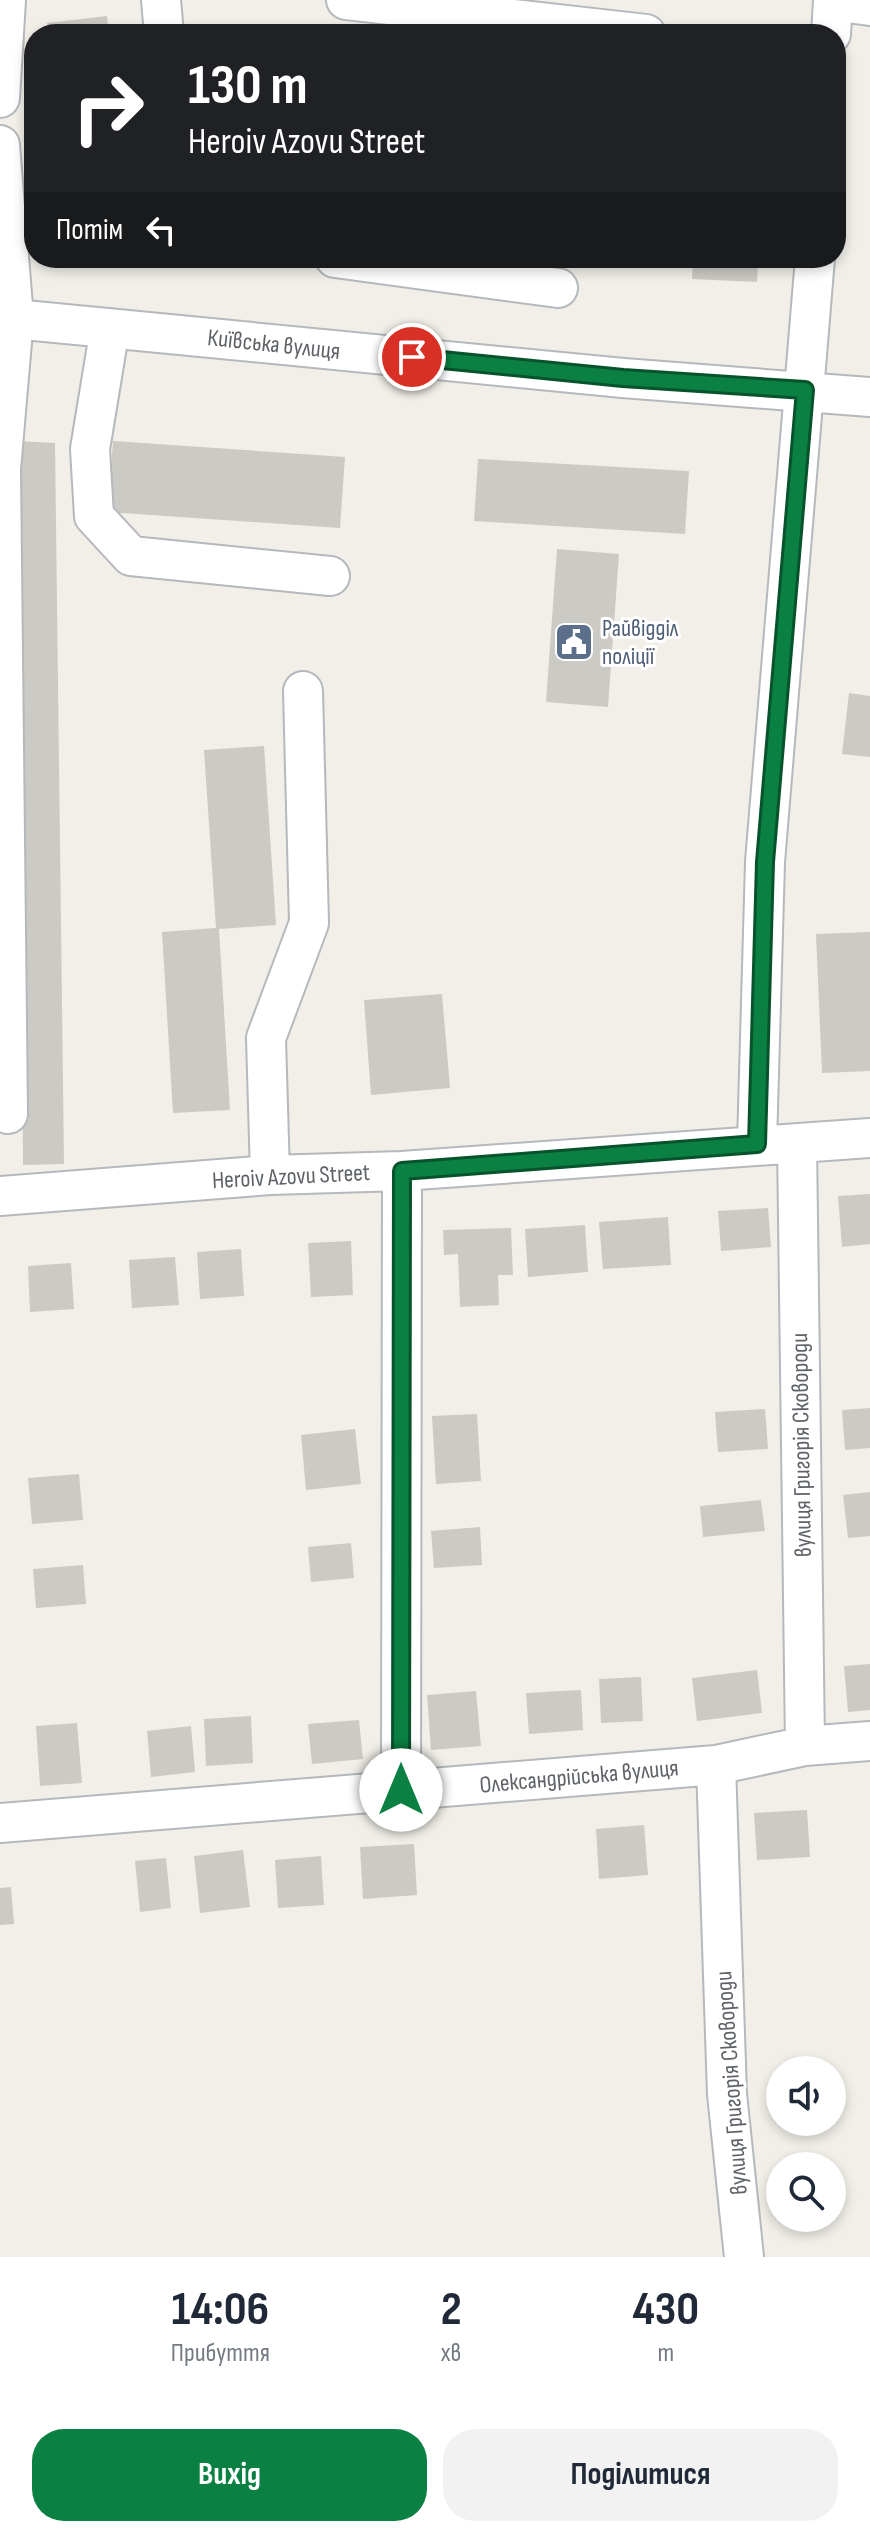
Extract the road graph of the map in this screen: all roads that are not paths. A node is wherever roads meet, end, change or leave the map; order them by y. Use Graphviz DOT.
graph roads {
  1 [pos="6,0"];
  2 [pos="161,0"];
  3 [pos="346,0"];
  4 [pos="833,1"];
  5 [pos="870,6"];
  6 [pos="163,24"];
  7 [pos="558,24"];
  8 [pos="832,24"];
  9 [pos="0,98"];
  10 [pos="0,145"];
  11 [pos="409,268"];
  12 [pos="814,268"];
  13 [pos="558,288"];
  14 [pos="14,319"];
  15 [pos="110,328"];
  16 [pos="805,390"];
  17 [pos="870,397"];
  18 [pos="330,576"];
  19 [pos="303,691"];
  20 [pos="8,1114"];
  21 [pos="870,1138"];
  22 [pos="797,1143"];
  23 [pos="757,1144"];
  24 [pos="402,1171"];
  25 [pos="270,1175"];
  26 [pos="0,1196"];
  27 [pos="870,1741"];
  28 [pos="805,1746"];
  29 [pos="716,1765"];
  30 [pos="401,1790"];
  31 [pos="0,1823"];
  32 [pos="744,2257"];
  1 -- 9 [label="street"];
  2 -- 6 [label="street"];
  3 -- 7 [label="street"];
  4 -- 5 [label="street"];
  4 -- 8 [label="street"];
  10 -- 14 [label="street"];
  11 -- 13 [label="street"];
  12 -- 16 [label="street"];
  14 -- 15 [label="street, Київська вулиця"];
  14 -- 20 [label="street"];
  15 -- 16 [label="street, Київська вулиця"];
  15 -- 18 [label="street"];
  16 -- 17 [label="street, Київська вулиця"];
  16 -- 23 [label="street"];
  19 -- 25 [label="street"];
  21 -- 22 [label="street, Heroiv Azovu Street"];
  22 -- 23 [label="street, Heroiv Azovu Street"];
  22 -- 28 [label="street, вулиця Григорія Сковороди"];
  23 -- 24 [label="street, Heroiv Azovu Street"];
  24 -- 25 [label="street, Heroiv Azovu Street"];
  24 -- 30 [label="street"];
  25 -- 26 [label="street, Heroiv Azovu Street"];
  27 -- 28 [label="street, Олександрійська вулиця"];
  28 -- 29 [label="street, Олександрійська вулиця"];
  29 -- 30 [label="street, Олександрійська вулиця"];
  29 -- 32 [label="street, вулиця Григорія Сковороди"];
  30 -- 31 [label="street, Олександрійська вулиця"];
}
